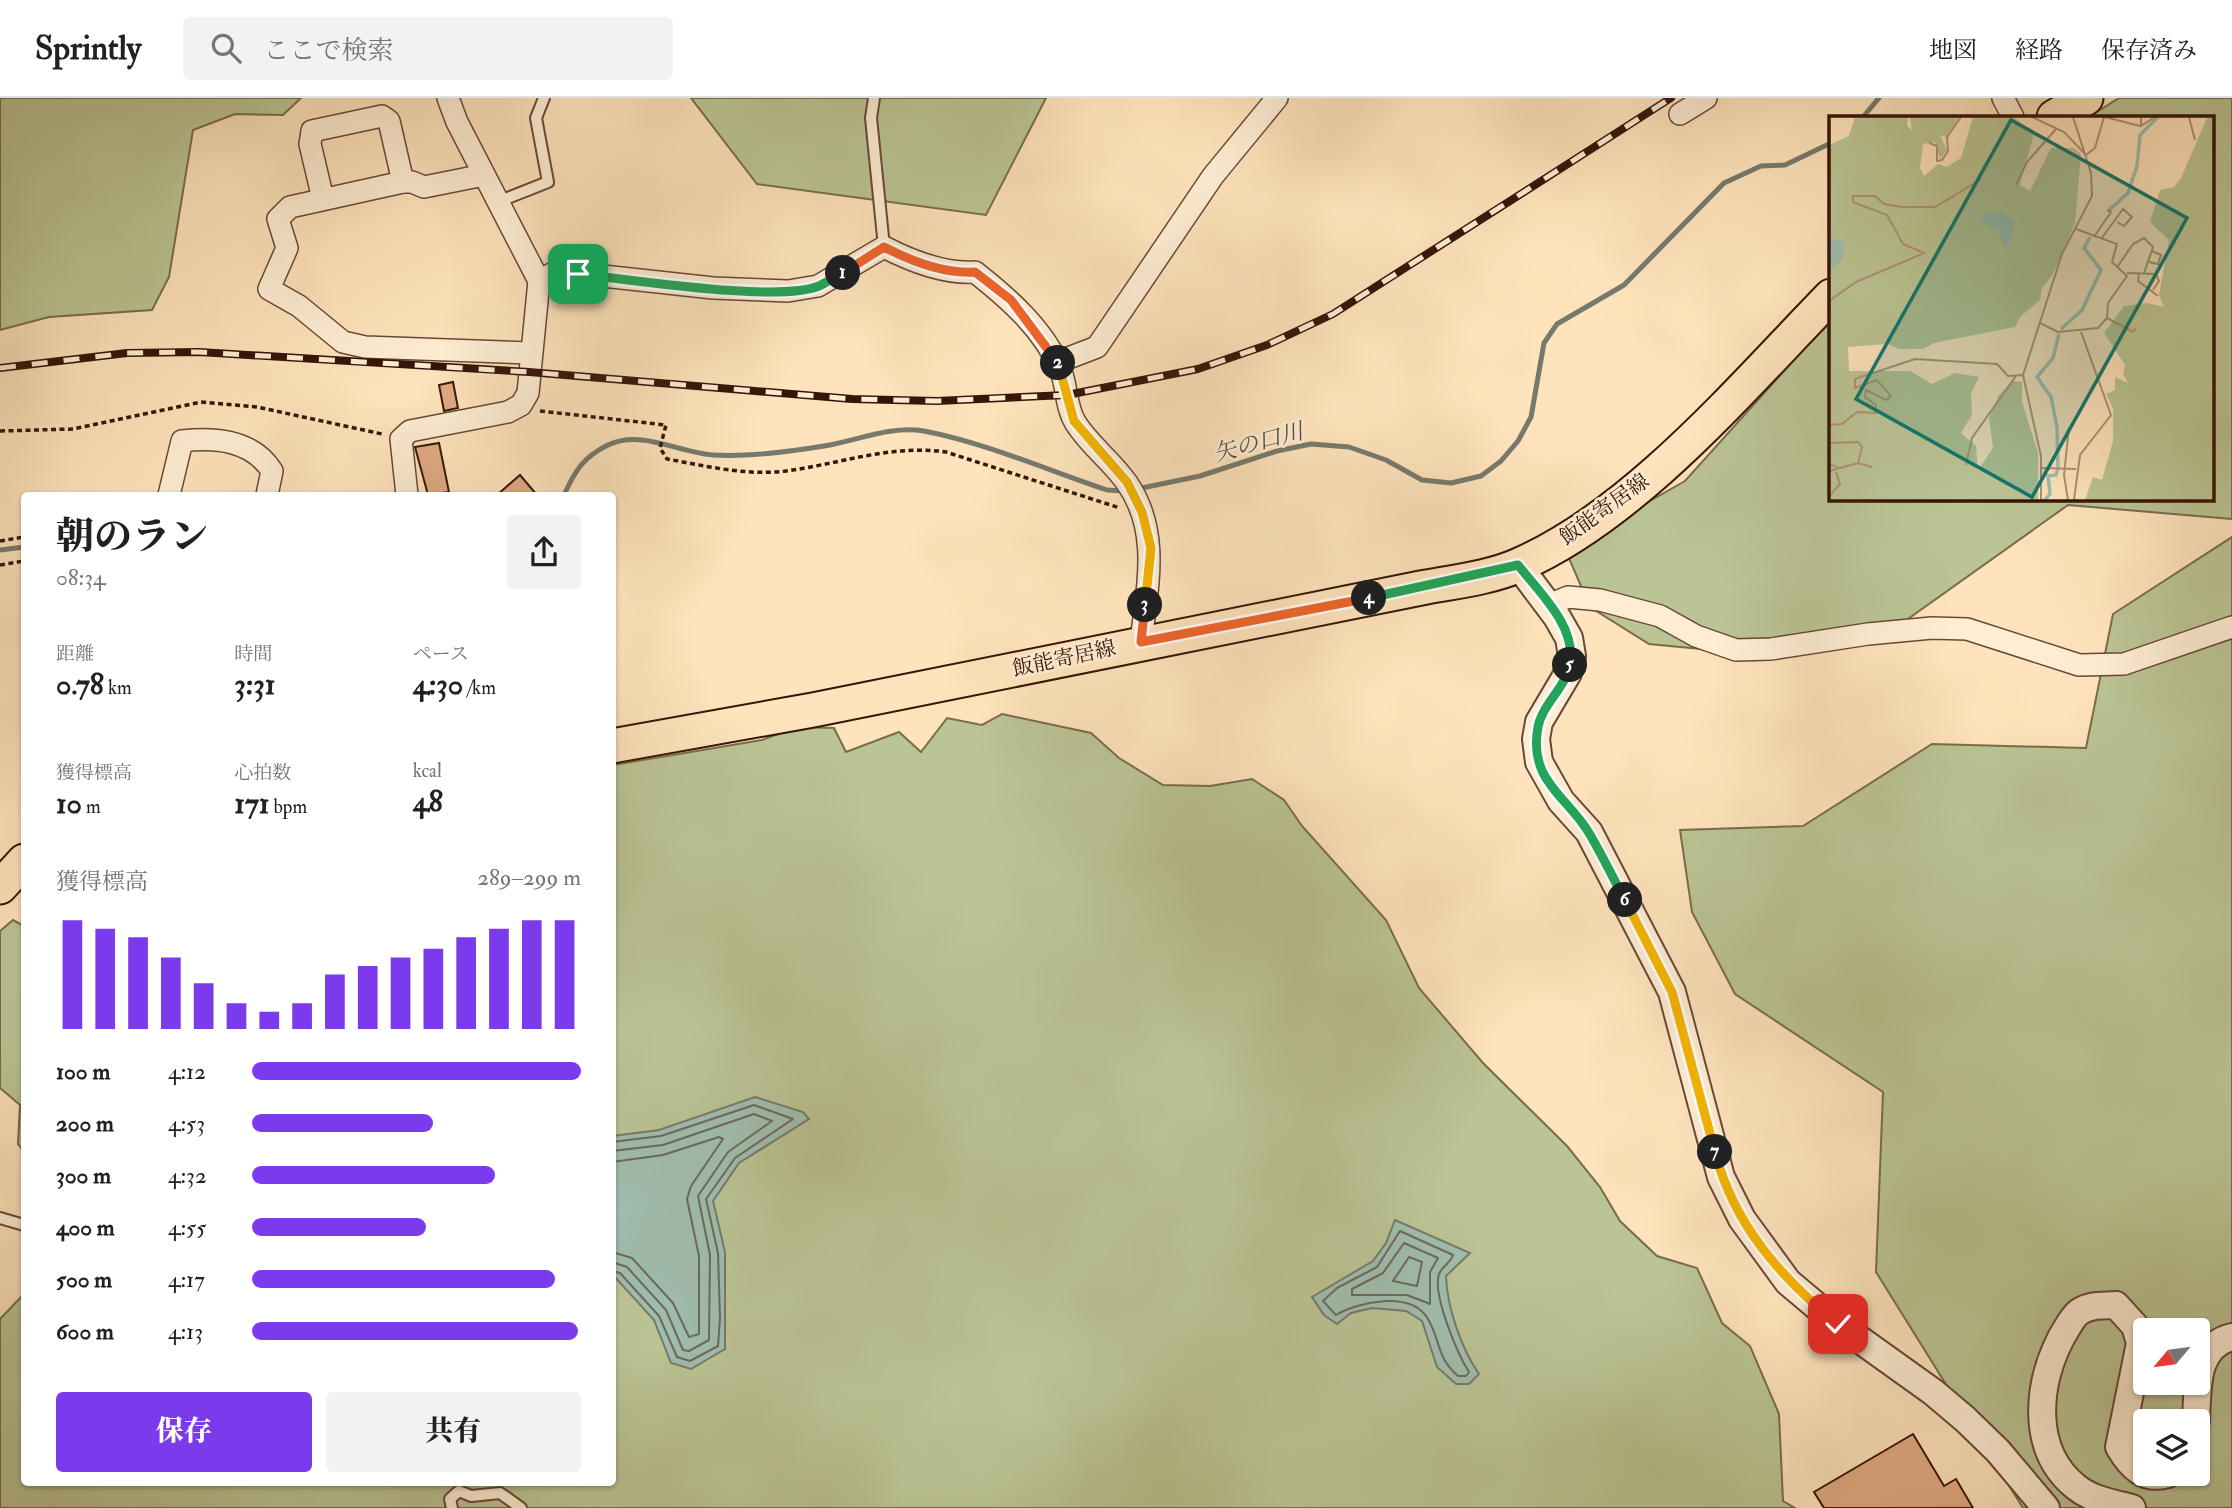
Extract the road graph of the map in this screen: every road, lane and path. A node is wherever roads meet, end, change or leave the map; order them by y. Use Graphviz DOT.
graph roads {
  1 [pos="447,98"];
  2 [pos="544,98"];
  3 [pos="874,98"];
  4 [pos="1277,98"];
  5 [pos="1706,98"];
  6 [pos="2003,98"];
  7 [pos="2086,98"];
  8 [pos="1679,114"];
  9 [pos="2012,116"];
  10 [pos="2056,116"];
  11 [pos="484,175"];
  12 [pos="403,182"];
  13 [pos="323,199"];
  14 [pos="500,201"];
  15 [pos="884,247"];
  16 [pos="539,281"];
  17 [pos="1829,298"];
  18 [pos="530,353"];
  19 [pos="1058,362"];
  20 [pos="516,409"];
  21 [pos="170,492"];
  22 [pos="268,492"];
  23 [pos="407,492"];
  24 [pos="1141,507"];
  25 [pos="21,538"];
  26 [pos="0,541"];
  27 [pos="21,562"];
  28 [pos="0,565"];
  29 [pos="1518,565"];
  30 [pos="1549,605"];
  31 [pos="2232,627"];
  32 [pos="1141,642"];
  33 [pos="616,745"];
  34 [pos="21,864"];
  35 [pos="0,887"];
  36 [pos="0,1218"];
  37 [pos="21,1224"];
  38 [pos="2232,1336"];
  39 [pos="2197,1409"];
  40 [pos="2133,1468"];
  41 [pos="471,1496"];
  42 [pos="452,1508"];
  43 [pos="469,1508"];
  44 [pos="521,1508"];
  45 [pos="2046,1508"];
  46 [pos="2132,1508"];
  1 -- 11 [label="street"];
  2 -- 14 [label="lane"];
  3 -- 15 [label="lane"];
  4 -- 19 [label="street"];
  5 -- 8 [label="street"];
  6 -- 9 [label="street"];
  7 -- 10 [label="main road"];
  11 -- 12 [label="street"];
  11 -- 14 [label="street"];
  12 -- 13 [label="street"];
  12 -- 13 [label="street"];
  13 -- 18 [label="street"];
  14 -- 16 [label="street"];
  15 -- 16 [label="street"];
  15 -- 19 [label="street"];
  16 -- 18 [label="street"];
  17 -- 29 [label="main road, 飯能寄居線"];
  18 -- 20 [label="street"];
  19 -- 24 [label="street"];
  20 -- 23 [label="street"];
  20 -- 24 [label="path"];
  21 -- 22 [label="street"];
  24 -- 32 [label="street"];
  25 -- 26 [label="path"];
  27 -- 28 [label="path"];
  29 -- 30 [label="street"];
  29 -- 32 [label="main road, 飯能寄居線"];
  30 -- 31 [label="street"];
  30 -- 45 [label="street"];
  32 -- 33 [label="main road, 飯能寄居線"];
  34 -- 35 [label="main road"];
  36 -- 37 [label="lane"];
  38 -- 39 [label="street"];
  40 -- 46 [label="street"];
  41 -- 42 [label="lane"];
  41 -- 43 [label="lane"];
  41 -- 44 [label="lane"];
}
